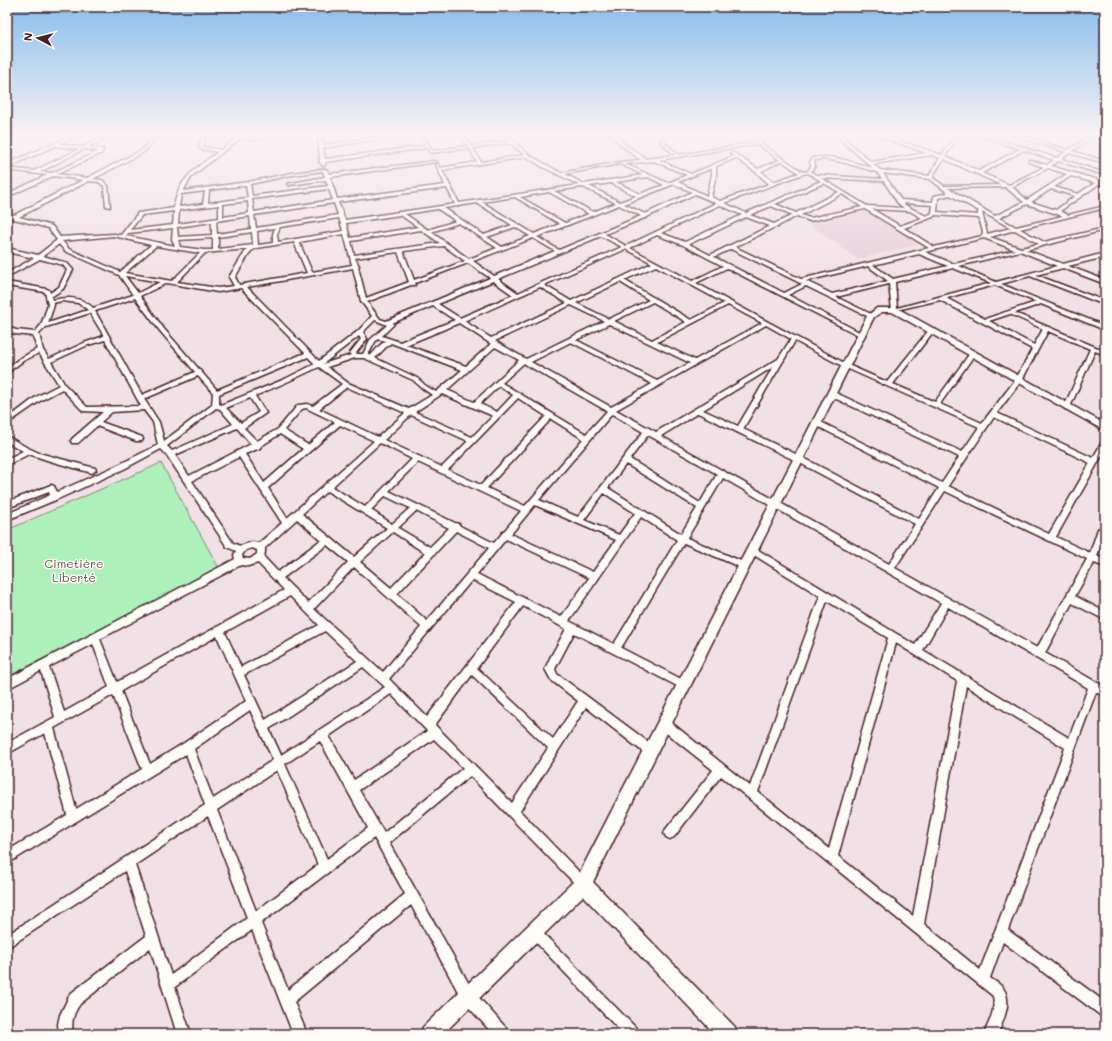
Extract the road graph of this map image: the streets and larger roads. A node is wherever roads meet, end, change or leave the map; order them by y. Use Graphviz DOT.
graph roads {
  1 [pos="35,183"];
  2 [pos="83,183"];
  3 [pos="102,183"];
  4 [pos="186,183"];
  5 [pos="248,183"];
  6 [pos="297,183"];
  7 [pos="329,183"];
  8 [pos="446,183"];
  9 [pos="577,183"];
  10 [pos="602,183"];
  11 [pos="614,183"];
  12 [pos="663,183"];
  13 [pos="673,183"];
  14 [pos="675,183"];
  15 [pos="712,183"];
  16 [pos="776,183"];
  17 [pos="820,183"];
  18 [pos="827,183"];
  19 [pos="886,183"];
  20 [pos="937,183"];
  21 [pos="1000,183"];
  22 [pos="1015,183"];
  23 [pos="1057,183"];
  24 [pos="1098,183"];
  25 [pos="289,184"];
  26 [pos="772,184"];
  27 [pos="668,185"];
  28 [pos="448,186"];
  29 [pos="584,186"];
  30 [pos="1008,186"];
  31 [pos="331,187"];
  32 [pos="943,187"];
  33 [pos="1050,187"];
  34 [pos="207,190"];
  35 [pos="550,191"];
  36 [pos="695,192"];
  37 [pos="843,192"];
  38 [pos="951,192"];
  39 [pos="181,193"];
  40 [pos="287,193"];
  41 [pos="7,196"];
  42 [pos="516,196"];
  43 [pos="640,196"];
  44 [pos="1079,196"];
  45 [pos="250,198"];
  46 [pos="709,198"];
  47 [pos="335,201"];
  48 [pos="899,201"];
  49 [pos="478,202"];
  50 [pos="1027,202"];
  51 [pos="221,203"];
  52 [pos="720,203"];
  53 [pos="620,204"];
  54 [pos="770,204"];
  55 [pos="935,204"];
  56 [pos="205,205"];
  57 [pos="458,205"];
  58 [pos="108,206"];
  59 [pos="1105,207"];
  60 [pos="440,208"];
  61 [pos="868,208"];
  62 [pos="177,209"];
  63 [pos="979,209"];
  64 [pos="909,210"];
  65 [pos="1056,212"];
  66 [pos="934,213"];
  67 [pos="252,214"];
  68 [pos="402,214"];
  69 [pos="593,214"];
  70 [pos="797,214"];
  71 [pos="746,215"];
  72 [pos="7,216"];
  73 [pos="341,216"];
  74 [pos="645,216"];
  75 [pos="1068,216"];
  76 [pos="15,217"];
  77 [pos="982,217"];
  78 [pos="996,217"];
  79 [pos="926,218"];
  80 [pos="222,219"];
  81 [pos="214,220"];
  82 [pos="459,221"];
  83 [pos="343,222"];
  84 [pos="516,225"];
  85 [pos="566,225"];
  86 [pos="175,226"];
  87 [pos="278,226"];
  88 [pos="776,226"];
  89 [pos="900,228"];
  90 [pos="1014,228"];
  91 [pos="1105,229"];
  92 [pos="254,230"];
  93 [pos="426,230"];
  94 [pos="346,232"];
  95 [pos="656,232"];
  96 [pos="125,234"];
  97 [pos="601,234"];
  98 [pos="215,236"];
  99 [pos="984,236"];
  100 [pos="483,237"];
  101 [pos="534,237"];
  102 [pos="175,239"];
  103 [pos="59,240"];
  104 [pos="296,240"];
  105 [pos="348,240"];
  106 [pos="154,244"];
  107 [pos="276,244"];
  108 [pos="444,244"];
  109 [pos="685,244"];
  110 [pos="1043,244"];
  111 [pos="178,246"];
  112 [pos="256,246"];
  113 [pos="732,247"];
  114 [pos="625,248"];
  115 [pos="932,248"];
  116 [pos="502,249"];
  117 [pos="7,250"];
  118 [pos="400,250"];
  119 [pos="1020,250"];
  120 [pos="216,251"];
  121 [pos="204,252"];
  122 [pos="559,252"];
  123 [pos="919,252"];
  124 [pos="1105,255"];
  125 [pos="354,257"];
  126 [pos="39,258"];
  127 [pos="710,258"];
  128 [pos="470,262"];
  129 [pos="655,264"];
  130 [pos="870,265"];
  131 [pos="356,266"];
  132 [pos="727,266"];
  133 [pos="953,266"];
  134 [pos="1064,266"];
  135 [pos="120,274"];
  136 [pos="1030,274"];
  137 [pos="7,275"];
  138 [pos="310,275"];
  139 [pos="494,279"];
  140 [pos="620,280"];
  141 [pos="165,282"];
  142 [pos="804,282"];
  143 [pos="892,282"];
  144 [pos="1105,282"];
  145 [pos="173,283"];
  146 [pos="692,283"];
  147 [pos="7,284"];
  148 [pos="413,284"];
  149 [pos="996,284"];
  150 [pos="540,285"];
  151 [pos="240,287"];
  152 [pos="517,295"];
  153 [pos="784,295"];
  154 [pos="135,296"];
  155 [pos="832,296"];
  156 [pos="941,298"];
  157 [pos="50,299"];
  158 [pos="653,300"];
  159 [pos="364,302"];
  160 [pos="1040,302"];
  161 [pos="572,303"];
  162 [pos="728,303"];
  163 [pos="1105,303"];
  164 [pos="434,304"];
  165 [pos="93,310"];
  166 [pos="894,310"];
  167 [pos="1009,312"];
  168 [pos="375,316"];
  169 [pos="872,316"];
  170 [pos="458,321"];
  171 [pos="609,321"];
  172 [pos="985,321"];
  173 [pos="690,322"];
  174 [pos="386,323"];
  175 [pos="766,323"];
  176 [pos="44,326"];
  177 [pos="1047,328"];
  178 [pos="1105,328"];
  179 [pos="7,329"];
  180 [pos="931,331"];
  181 [pos="360,332"];
  182 [pos="36,334"];
  183 [pos="862,335"];
  184 [pos="377,336"];
  185 [pos="108,337"];
  186 [pos="794,338"];
  187 [pos="572,340"];
  188 [pos="391,341"];
  189 [pos="492,342"];
  190 [pos="653,342"];
  191 [pos="402,344"];
  192 [pos="1035,348"];
  193 [pos="1094,348"];
  194 [pos="40,350"];
  195 [pos="1105,353"];
  196 [pos="309,354"];
  197 [pos="972,354"];
  198 [pos="355,356"];
  199 [pos="365,356"];
  200 [pos="372,358"];
  201 [pos="524,361"];
  202 [pos="47,362"];
  203 [pos="779,362"];
  204 [pos="694,363"];
  205 [pos="321,365"];
  206 [pos="846,366"];
  207 [pos="467,369"];
  208 [pos="7,371"];
  209 [pos="199,373"];
  210 [pos="1019,380"];
  211 [pos="498,383"];
  212 [pos="346,384"];
  213 [pos="657,384"];
  214 [pos="889,384"];
  215 [pos="63,386"];
  216 [pos="216,393"];
  217 [pos="439,393"];
  218 [pos="251,394"];
  219 [pos="832,394"];
  220 [pos="517,395"];
  221 [pos="141,398"];
  222 [pos="475,405"];
  223 [pos="936,405"];
  224 [pos="218,406"];
  225 [pos="1067,407"];
  226 [pos="146,408"];
  227 [pos="111,409"];
  228 [pos="314,409"];
  229 [pos="610,410"];
  230 [pos="698,410"];
  231 [pos="410,412"];
  232 [pos="992,414"];
  233 [pos="498,415"];
  234 [pos="550,415"];
  235 [pos="340,421"];
  236 [pos="7,422"];
  237 [pos="817,422"];
  238 [pos="97,423"];
  239 [pos="239,426"];
  240 [pos="983,426"];
  241 [pos="1105,428"];
  242 [pos="739,430"];
  243 [pos="647,431"];
  244 [pos="280,432"];
  245 [pos="655,436"];
  246 [pos="7,438"];
  247 [pos="587,438"];
  248 [pos="139,439"];
  249 [pos="379,440"];
  250 [pos="473,440"];
  251 [pos="75,441"];
  252 [pos="1105,444"];
  253 [pos="162,446"];
  254 [pos="257,446"];
  255 [pos="309,449"];
  256 [pos="28,452"];
  257 [pos="171,454"];
  258 [pos="241,454"];
  259 [pos="964,456"];
  260 [pos="418,458"];
  261 [pos="798,459"];
  262 [pos="625,460"];
  263 [pos="7,462"];
  264 [pos="1095,462"];
  265 [pos="92,470"];
  266 [pos="443,471"];
  267 [pos="722,473"];
  268 [pos="187,480"];
  269 [pos="327,487"];
  270 [pos="944,487"];
  271 [pos="263,488"];
  272 [pos="482,489"];
  273 [pos="603,489"];
  274 [pos="384,492"];
  275 [pos="55,497"];
  276 [pos="534,501"];
  277 [pos="776,504"];
  278 [pos="7,505"];
  279 [pos="701,507"];
  280 [pos="415,508"];
  281 [pos="526,510"];
  282 [pos="365,511"];
  283 [pos="639,513"];
  284 [pos="297,514"];
  285 [pos="7,516"];
  286 [pos="579,521"];
  287 [pos="286,523"];
  288 [pos="920,523"];
  289 [pos="456,526"];
  290 [pos="392,528"];
  291 [pos="1105,529"];
  292 [pos="505,535"];
  293 [pos="1051,538"];
  294 [pos="621,539"];
  295 [pos="682,539"];
  296 [pos="327,540"];
  297 [pos="260,547"];
  298 [pos="495,547"];
  299 [pos="241,550"];
  300 [pos="752,550"];
  301 [pos="431,552"];
  302 [pos="259,558"];
  303 [pos="1092,558"];
  304 [pos="240,561"];
  305 [pos="353,562"];
  306 [pos="1105,564"];
  307 [pos="745,566"];
  308 [pos="890,569"];
  309 [pos="471,575"];
  310 [pos="278,577"];
  311 [pos="594,577"];
  312 [pos="290,591"];
  313 [pos="392,593"];
  314 [pos="825,595"];
  315 [pos="1070,598"];
  316 [pos="522,601"];
  317 [pos="947,602"];
  318 [pos="308,609"];
  319 [pos="1105,616"];
  320 [pos="563,622"];
  321 [pos="326,626"];
  322 [pos="427,626"];
  323 [pos="572,627"];
  324 [pos="219,630"];
  325 [pos="893,636"];
  326 [pos="95,638"];
  327 [pos="615,650"];
  328 [pos="917,651"];
  329 [pos="1039,654"];
  330 [pos="364,661"];
  331 [pos="44,665"];
  332 [pos="471,668"];
  333 [pos="239,673"];
  334 [pos="383,678"];
  335 [pos="962,679"];
  336 [pos="7,684"];
  337 [pos="684,685"];
  338 [pos="1094,686"];
  339 [pos="115,688"];
  340 [pos="392,688"];
  341 [pos="1105,692"];
  342 [pos="584,701"];
  343 [pos="252,703"];
  344 [pos="61,719"];
  345 [pos="664,724"];
  346 [pos="48,726"];
  347 [pos="263,726"];
  348 [pos="431,728"];
  349 [pos="322,734"];
  350 [pos="1072,746"];
  351 [pos="188,747"];
  352 [pos="554,748"];
  353 [pos="7,749"];
  354 [pos="650,751"];
  355 [pos="279,762"];
  356 [pos="471,768"];
  357 [pos="720,769"];
  358 [pos="148,772"];
  359 [pos="352,788"];
  360 [pos="752,794"];
  361 [pos="211,808"];
  362 [pos="513,812"];
  363 [pos="73,818"];
  364 [pos="375,830"];
  365 [pos="670,833"];
  366 [pos="382,842"];
  367 [pos="7,858"];
  368 [pos="832,858"];
  369 [pos="128,862"];
  370 [pos="324,868"];
  371 [pos="583,884"];
  372 [pos="412,896"];
  373 [pos="254,921"];
  374 [pos="917,927"];
  375 [pos="534,932"];
  376 [pos="1001,933"];
  377 [pos="153,938"];
  378 [pos="7,942"];
  379 [pos="983,980"];
  380 [pos="168,985"];
  381 [pos="468,996"];
  382 [pos="286,1000"];
  383 [pos="1105,1010"];
  384 [pos="66,1034"];
  385 [pos="184,1034"];
  386 [pos="300,1034"];
  387 [pos="430,1034"];
  388 [pos="502,1034"];
  389 [pos="632,1034"];
  390 [pos="728,1034"];
  391 [pos="991,1034"];
  1 -- 41 [label="street"];
  2 -- 76 [label="street"];
  3 -- 58 [label="street"];
  4 -- 39 [label="street"];
  5 -- 34 [label="street"];
  5 -- 45 [label="street"];
  6 -- 25 [label="street"];
  7 -- 31 [label="street"];
  8 -- 28 [label="street"];
  9 -- 29 [label="street"];
  10 -- 29 [label="street"];
  11 -- 43 [label="street"];
  12 -- 27 [label="street"];
  13 -- 27 [label="street"];
  14 -- 36 [label="street"];
  15 -- 46 [label="street"];
  16 -- 26 [label="street"];
  17 -- 54 [label="street"];
  18 -- 37 [label="street"];
  19 -- 48 [label="street"];
  20 -- 32 [label="street"];
  21 -- 30 [label="street"];
  22 -- 30 [label="street"];
  23 -- 33 [label="street"];
  24 -- 44 [label="street"];
  25 -- 40 [label="street"];
  26 -- 52 [label="street"];
  27 -- 43 [label="street"];
  28 -- 47 [label="street"];
  28 -- 57 [label="street"];
  29 -- 35 [label="street"];
  29 -- 53 [label="street"];
  30 -- 32 [label="street"];
  30 -- 50 [label="street"];
  31 -- 40 [label="street"];
  31 -- 47 [label="street"];
  32 -- 38 [label="street"];
  33 -- 44 [label="street"];
  33 -- 50 [label="street"];
  34 -- 39 [label="street"];
  34 -- 56 [label="street"];
  35 -- 42 [label="street"];
  35 -- 69 [label="street"];
  36 -- 46 [label="street"];
  36 -- 74 [label="street"];
  37 -- 61 [label="street"];
  37 -- 70 [label="street"];
  38 -- 55 [label="street"];
  38 -- 63 [label="street"];
  39 -- 62 [label="street"];
  40 -- 45 [label="street"];
  42 -- 49 [label="street"];
  42 -- 85 [label="street"];
  43 -- 53 [label="street"];
  44 -- 65 [label="street"];
  45 -- 51 [label="street"];
  45 -- 67 [label="street"];
  46 -- 52 [label="street"];
  47 -- 67 [label="street"];
  47 -- 73 [label="street"];
  48 -- 55 [label="street"];
  48 -- 64 [label="street"];
  49 -- 57 [label="street"];
  49 -- 84 [label="street"];
  50 -- 65 [label="street"];
  50 -- 78 [label="street"];
  51 -- 56 [label="street"];
  51 -- 80 [label="street"];
  52 -- 71 [label="street"];
  52 -- 95 [label="street"];
  53 -- 69 [label="street"];
  53 -- 74 [label="street"];
  54 -- 70 [label="street"];
  54 -- 71 [label="street"];
  55 -- 66 [label="street"];
  56 -- 62 [label="street"];
  57 -- 60 [label="street"];
  59 -- 75 [label="street"];
  60 -- 68 [label="street"];
  60 -- 82 [label="street"];
  61 -- 64 [label="street"];
  61 -- 70 [label="street"];
  61 -- 89 [label="street"];
  62 -- 86 [label="street"];
  62 -- 96 [label="street"];
  63 -- 77 [label="street"];
  63 -- 78 [label="street"];
  64 -- 79 [label="street"];
  65 -- 75 [label="street"];
  66 -- 77 [label="street"];
  66 -- 79 [label="street"];
  67 -- 80 [label="street"];
  67 -- 92 [label="street"];
  68 -- 83 [label="street"];
  68 -- 93 [label="street"];
  69 -- 85 [label="street"];
  70 -- 88 [label="street"];
  71 -- 88 [label="street"];
  71 -- 109 [label="street"];
  72 -- 76 [label="street"];
  73 -- 83 [label="street"];
  73 -- 87 [label="street"];
  74 -- 97 [label="street"];
  75 -- 90 [label="street"];
  76 -- 103 [label="street"];
  77 -- 99 [label="street"];
  78 -- 90 [label="street"];
  79 -- 89 [label="street"];
  80 -- 81 [label="street"];
  81 -- 86 [label="street"];
  81 -- 98 [label="street"];
  82 -- 93 [label="street"];
  82 -- 100 [label="street"];
  83 -- 94 [label="street"];
  84 -- 100 [label="street"];
  84 -- 101 [label="street"];
  85 -- 101 [label="street"];
  86 -- 96 [label="street"];
  86 -- 102 [label="street"];
  87 -- 92 [label="street"];
  87 -- 107 [label="street"];
  88 -- 113 [label="street"];
  89 -- 115 [label="street"];
  90 -- 99 [label="street"];
  90 -- 110 [label="street"];
  91 -- 110 [label="street"];
  92 -- 98 [label="street"];
  92 -- 112 [label="street"];
  93 -- 105 [label="street"];
  93 -- 108 [label="street"];
  94 -- 104 [label="street"];
  94 -- 105 [label="street"];
  95 -- 109 [label="street"];
  95 -- 114 [label="street"];
  96 -- 103 [label="street"];
  96 -- 106 [label="street"];
  97 -- 114 [label="street"];
  97 -- 122 [label="street"];
  98 -- 102 [label="street"];
  98 -- 120 [label="street"];
  99 -- 115 [label="street"];
  99 -- 119 [label="street"];
  100 -- 116 [label="street"];
  101 -- 116 [label="street"];
  101 -- 122 [label="street"];
  102 -- 111 [label="street"];
  103 -- 126 [label="street"];
  103 -- 135 [label="street"];
  104 -- 107 [label="street"];
  104 -- 138 [label="street"];
  105 -- 125 [label="street"];
  106 -- 111 [label="street"];
  106 -- 135 [label="street"];
  107 -- 112 [label="street"];
  108 -- 118 [label="street"];
  108 -- 128 [label="street"];
  109 -- 127 [label="street"];
  110 -- 119 [label="street"];
  111 -- 121 [label="street"];
  112 -- 120 [label="street"];
  112 -- 151 [label="street"];
  113 -- 127 [label="street"];
  113 -- 142 [label="street"];
  114 -- 129 [label="street"];
  114 -- 150 [label="street"];
  115 -- 123 [label="street"];
  116 -- 128 [label="street"];
  117 -- 126 [label="street"];
  118 -- 125 [label="street"];
  118 -- 148 [label="street"];
  119 -- 133 [label="street"];
  119 -- 134 [label="street"];
  120 -- 121 [label="street"];
  121 -- 145 [label="street"];
  122 -- 139 [label="street"];
  123 -- 130 [label="street"];
  123 -- 133 [label="street"];
  124 -- 134 [label="street"];
  125 -- 131 [label="street"];
  126 -- 137 [label="street"];
  126 -- 157 [label="street"];
  127 -- 132 [label="street"];
  128 -- 139 [label="street"];
  128 -- 148 [label="street"];
  129 -- 140 [label="street"];
  129 -- 146 [label="street"];
  130 -- 142 [label="street"];
  130 -- 143 [label="street"];
  131 -- 138 [label="street"];
  131 -- 159 [label="street"];
  132 -- 146 [label="street"];
  132 -- 153 [label="street"];
  133 -- 143 [label="street"];
  133 -- 149 [label="street"];
  134 -- 136 [label="street"];
  134 -- 144 [label="street"];
  135 -- 141 [label="street"];
  135 -- 154 [label="street"];
  136 -- 149 [label="street"];
  136 -- 163 [label="street"];
  138 -- 151 [label="street"];
  139 -- 152 [label="street"];
  139 -- 164 [label="street"];
  140 -- 158 [label="street"];
  140 -- 161 [label="street"];
  141 -- 145 [label="street"];
  141 -- 154 [label="street"];
  142 -- 153 [label="street"];
  142 -- 155 [label="street"];
  143 -- 155 [label="street"];
  143 -- 166 [label="street"];
  145 -- 151 [label="street"];
  146 -- 162 [label="street"];
  147 -- 157 [label="street"];
  148 -- 159 [label="street"];
  149 -- 156 [label="street"];
  149 -- 160 [label="street"];
  150 -- 152 [label="street"];
  150 -- 161 [label="street"];
  151 -- 196 [label="street"];
  152 -- 170 [label="street"];
  153 -- 183 [label="street"];
  154 -- 165 [label="street"];
  154 -- 209 [label="street"];
  155 -- 169 [label="street"];
  156 -- 166 [label="street"];
  156 -- 172 [label="street"];
  157 -- 165 [label="street"];
  157 -- 176 [label="street"];
  158 -- 171 [label="street"];
  158 -- 173 [label="street"];
  159 -- 168 [label="street"];
  160 -- 167 [label="street"];
  160 -- 178 [label="street"];
  161 -- 171 [label="street"];
  161 -- 189 [label="street"];
  162 -- 173 [label="street"];
  162 -- 175 [label="street"];
  164 -- 170 [label="street"];
  164 -- 174 [label="street"];
  165 -- 176 [label="street"];
  165 -- 185 [label="street"];
  166 -- 169 [label="street"];
  166 -- 180 [label="street"];
  167 -- 172 [label="street"];
  167 -- 177 [label="street"];
  168 -- 174 [label="street"];
  168 -- 181 [label="street"];
  169 -- 183 [label="street"];
  170 -- 189 [label="street"];
  170 -- 191 [label="street"];
  171 -- 187 [label="street"];
  171 -- 190 [label="street"];
  172 -- 192 [label="street"];
  173 -- 190 [label="street"];
  174 -- 184 [label="street"];
  175 -- 186 [label="street"];
  175 -- 204 [label="street"];
  176 -- 182 [label="street"];
  177 -- 192 [label="street"];
  177 -- 193 [label="street"];
  179 -- 182 [label="street"];
  180 -- 197 [label="street"];
  180 -- 214 [label="street"];
  181 -- 198 [label="street"];
  181 -- 205 [label="street"];
  182 -- 194 [label="street"];
  183 -- 206 [label="street"];
  184 -- 188 [label="street"];
  184 -- 199 [label="street"];
  185 -- 202 [label="street"];
  185 -- 221 [label="street"];
  186 -- 203 [label="street"];
  186 -- 206 [label="street"];
  187 -- 201 [label="street"];
  187 -- 213 [label="street"];
  188 -- 191 [label="street"];
  188 -- 200 [label="street"];
  189 -- 201 [label="street"];
  189 -- 207 [label="street"];
  190 -- 204 [label="street"];
  191 -- 207 [label="street"];
  192 -- 210 [label="street"];
  193 -- 195 [label="street"];
  193 -- 225 [label="street"];
  194 -- 202 [label="street"];
  194 -- 208 [label="street"];
  196 -- 205 [label="street"];
  196 -- 216 [label="street"];
  197 -- 210 [label="street"];
  197 -- 223 [label="street"];
  198 -- 199 [label="street"];
  198 -- 205 [label="street"];
  199 -- 200 [label="street"];
  200 -- 217 [label="street"];
  201 -- 211 [label="street"];
  201 -- 229 [label="street"];
  202 -- 215 [label="street"];
  203 -- 230 [label="street"];
  203 -- 242 [label="street"];
  204 -- 213 [label="street"];
  205 -- 212 [label="street"];
  205 -- 218 [label="street"];
  206 -- 214 [label="street"];
  206 -- 219 [label="street"];
  207 -- 217 [label="street"];
  209 -- 216 [label="street"];
  209 -- 221 [label="street"];
  210 -- 225 [label="street"];
  210 -- 232 [label="street"];
  211 -- 220 [label="street"];
  211 -- 222 [label="street"];
  212 -- 228 [label="street"];
  212 -- 231 [label="street"];
  213 -- 229 [label="street"];
  214 -- 223 [label="street"];
  215 -- 227 [label="street"];
  215 -- 236 [label="street"];
  216 -- 224 [label="street"];
  217 -- 222 [label="street"];
  217 -- 231 [label="street"];
  218 -- 224 [label="street"];
  218 -- 239 [label="street"];
  219 -- 237 [label="street"];
  219 -- 259 [label="street"];
  220 -- 233 [label="street"];
  220 -- 234 [label="street"];
  221 -- 226 [label="street"];
  222 -- 233 [label="street"];
  223 -- 240 [label="street"];
  224 -- 239 [label="street"];
  224 -- 253 [label="street"];
  225 -- 241 [label="street"];
  226 -- 227 [label="street"];
  226 -- 253 [label="street"];
  227 -- 238 [label="street"];
  228 -- 235 [label="street"];
  228 -- 244 [label="street"];
  229 -- 243 [label="street"];
  229 -- 247 [label="street"];
  230 -- 242 [label="street"];
  230 -- 245 [label="street"];
  231 -- 249 [label="street"];
  231 -- 250 [label="street"];
  232 -- 240 [label="street"];
  232 -- 264 [label="street"];
  233 -- 250 [label="street"];
  234 -- 247 [label="street"];
  234 -- 272 [label="street"];
  235 -- 249 [label="street"];
  235 -- 255 [label="street"];
  237 -- 261 [label="street"];
  237 -- 270 [label="street"];
  238 -- 248 [label="street"];
  238 -- 251 [label="street"];
  239 -- 254 [label="street"];
  239 -- 257 [label="street"];
  240 -- 259 [label="street"];
  242 -- 261 [label="street"];
  243 -- 245 [label="street"];
  243 -- 262 [label="street"];
  244 -- 254 [label="street"];
  244 -- 255 [label="street"];
  245 -- 267 [label="street"];
  246 -- 256 [label="street"];
  247 -- 276 [label="street"];
  249 -- 260 [label="street"];
  249 -- 269 [label="street"];
  250 -- 266 [label="street"];
  252 -- 264 [label="street"];
  253 -- 257 [label="street"];
  253 -- 275 [label="street"];
  254 -- 258 [label="street"];
  255 -- 271 [label="street"];
  256 -- 263 [label="street"];
  256 -- 265 [label="street"];
  257 -- 268 [label="street"];
  258 -- 268 [label="street"];
  258 -- 271 [label="street"];
  259 -- 270 [label="street"];
  260 -- 266 [label="street"];
  260 -- 274 [label="street"];
  261 -- 277 [label="street"];
  261 -- 288 [label="street"];
  262 -- 273 [label="street"];
  262 -- 279 [label="street"];
  264 -- 293 [label="street"];
  266 -- 272 [label="street"];
  267 -- 277 [label="street"];
  267 -- 279 [label="street"];
  268 -- 299 [label="street"];
  269 -- 282 [label="street"];
  269 -- 284 [label="street"];
  270 -- 288 [label="street"];
  270 -- 293 [label="street"];
  271 -- 287 [label="street"];
  272 -- 281 [label="street"];
  273 -- 283 [label="street"];
  273 -- 286 [label="street"];
  274 -- 280 [label="street"];
  274 -- 282 [label="street"];
  275 -- 278 [label="street"];
  275 -- 285 [label="street"];
  276 -- 281 [label="street"];
  276 -- 286 [label="street"];
  277 -- 300 [label="street"];
  277 -- 308 [label="street"];
  279 -- 295 [label="street"];
  280 -- 289 [label="street"];
  280 -- 290 [label="street"];
  281 -- 292 [label="street"];
  282 -- 290 [label="street"];
  283 -- 294 [label="street"];
  283 -- 295 [label="street"];
  284 -- 287 [label="street"];
  284 -- 296 [label="street"];
  286 -- 294 [label="street"];
  287 -- 297 [label="street"];
  288 -- 308 [label="street"];
  289 -- 298 [label="street"];
  289 -- 301 [label="street"];
  290 -- 301 [label="street"];
  290 -- 305 [label="street"];
  291 -- 303 [label="street"];
  292 -- 298 [label="street"];
  292 -- 311 [label="street"];
  293 -- 303 [label="street"];
  294 -- 311 [label="street"];
  295 -- 307 [label="street"];
  295 -- 327 [label="street"];
  296 -- 305 [label="street"];
  296 -- 310 [label="street"];
  297 -- 299 [label="street"];
  297 -- 302 [label="street"];
  298 -- 309 [label="street"];
  299 -- 304 [label="street"];
  300 -- 307 [label="street"];
  300 -- 314 [label="street"];
  301 -- 313 [label="street"];
  302 -- 304 [label="street"];
  302 -- 310 [label="street"];
  303 -- 306 [label="street"];
  303 -- 315 [label="street"];
  304 -- 326 [label="street"];
  305 -- 313 [label="street"];
  305 -- 318 [label="street"];
  307 -- 337 [label="street"];
  308 -- 317 [label="street"];
  309 -- 316 [label="street"];
  309 -- 322 [label="street"];
  310 -- 312 [label="street"];
  311 -- 320 [label="street"];
  312 -- 318 [label="street"];
  312 -- 324 [label="street"];
  313 -- 322 [label="street"];
  314 -- 325 [label="street"];
  314 -- 360 [label="street"];
  315 -- 319 [label="street"];
  315 -- 329 [label="street"];
  316 -- 320 [label="street"];
  316 -- 332 [label="street"];
  317 -- 328 [label="street"];
  317 -- 329 [label="street"];
  318 -- 321 [label="street"];
  320 -- 323 [label="street"];
  321 -- 330 [label="street"];
  321 -- 333 [label="street"];
  322 -- 334 [label="street"];
  323 -- 327 [label="street"];
  323 -- 342 [label="street"];
  324 -- 333 [label="street"];
  324 -- 339 [label="street"];
  325 -- 328 [label="street"];
  325 -- 368 [label="street"];
  326 -- 331 [label="street"];
  326 -- 339 [label="street"];
  327 -- 337 [label="street"];
  328 -- 335 [label="street"];
  329 -- 338 [label="street"];
  330 -- 334 [label="street"];
  330 -- 347 [label="street"];
  331 -- 336 [label="street"];
  331 -- 344 [label="street"];
  332 -- 348 [label="street"];
  332 -- 352 [label="street"];
  333 -- 343 [label="street"];
  334 -- 340 [label="street"];
  335 -- 350 [label="street"];
  335 -- 374 [label="street"];
  337 -- 345 [label="street"];
  338 -- 341 [label="street"];
  338 -- 350 [label="street"];
  339 -- 344 [label="street"];
  339 -- 358 [label="street"];
  340 -- 348 [label="street"];
  340 -- 349 [label="street"];
  342 -- 352 [label="street"];
  342 -- 354 [label="street"];
  343 -- 347 [label="street"];
  343 -- 351 [label="street"];
  344 -- 346 [label="street"];
  345 -- 354 [label="street"];
  345 -- 357 [label="street"];
  346 -- 353 [label="street"];
  346 -- 363 [label="street"];
  347 -- 355 [label="street"];
  348 -- 356 [label="street"];
  348 -- 359 [label="street"];
  349 -- 355 [label="street"];
  349 -- 359 [label="street"];
  350 -- 376 [label="street"];
  351 -- 358 [label="street"];
  351 -- 361 [label="street"];
  352 -- 362 [label="street"];
  354 -- 371 [label="street"];
  355 -- 361 [label="street"];
  355 -- 370 [label="street"];
  356 -- 362 [label="street"];
  356 -- 366 [label="street"];
  357 -- 360 [label="street"];
  357 -- 365 [label="street"];
  358 -- 363 [label="street"];
  359 -- 364 [label="street"];
  360 -- 368 [label="street"];
  361 -- 369 [label="street"];
  361 -- 373 [label="street"];
  362 -- 371 [label="street"];
  363 -- 367 [label="street"];
  364 -- 366 [label="street"];
  364 -- 370 [label="street"];
  366 -- 372 [label="street"];
  368 -- 374 [label="street"];
  369 -- 377 [label="street"];
  369 -- 378 [label="street"];
  370 -- 373 [label="street"];
  371 -- 375 [label="street"];
  371 -- 390 [label="street"];
  372 -- 381 [label="street"];
  372 -- 382 [label="street"];
  373 -- 380 [label="street"];
  373 -- 382 [label="street"];
  374 -- 379 [label="street"];
  375 -- 381 [label="street"];
  375 -- 389 [label="street"];
  376 -- 379 [label="street"];
  376 -- 383 [label="street"];
  377 -- 380 [label="street"];
  377 -- 384 [label="street"];
  379 -- 391 [label="street"];
  380 -- 385 [label="street"];
  381 -- 387 [label="street"];
  381 -- 388 [label="street"];
  382 -- 386 [label="street"];
}
